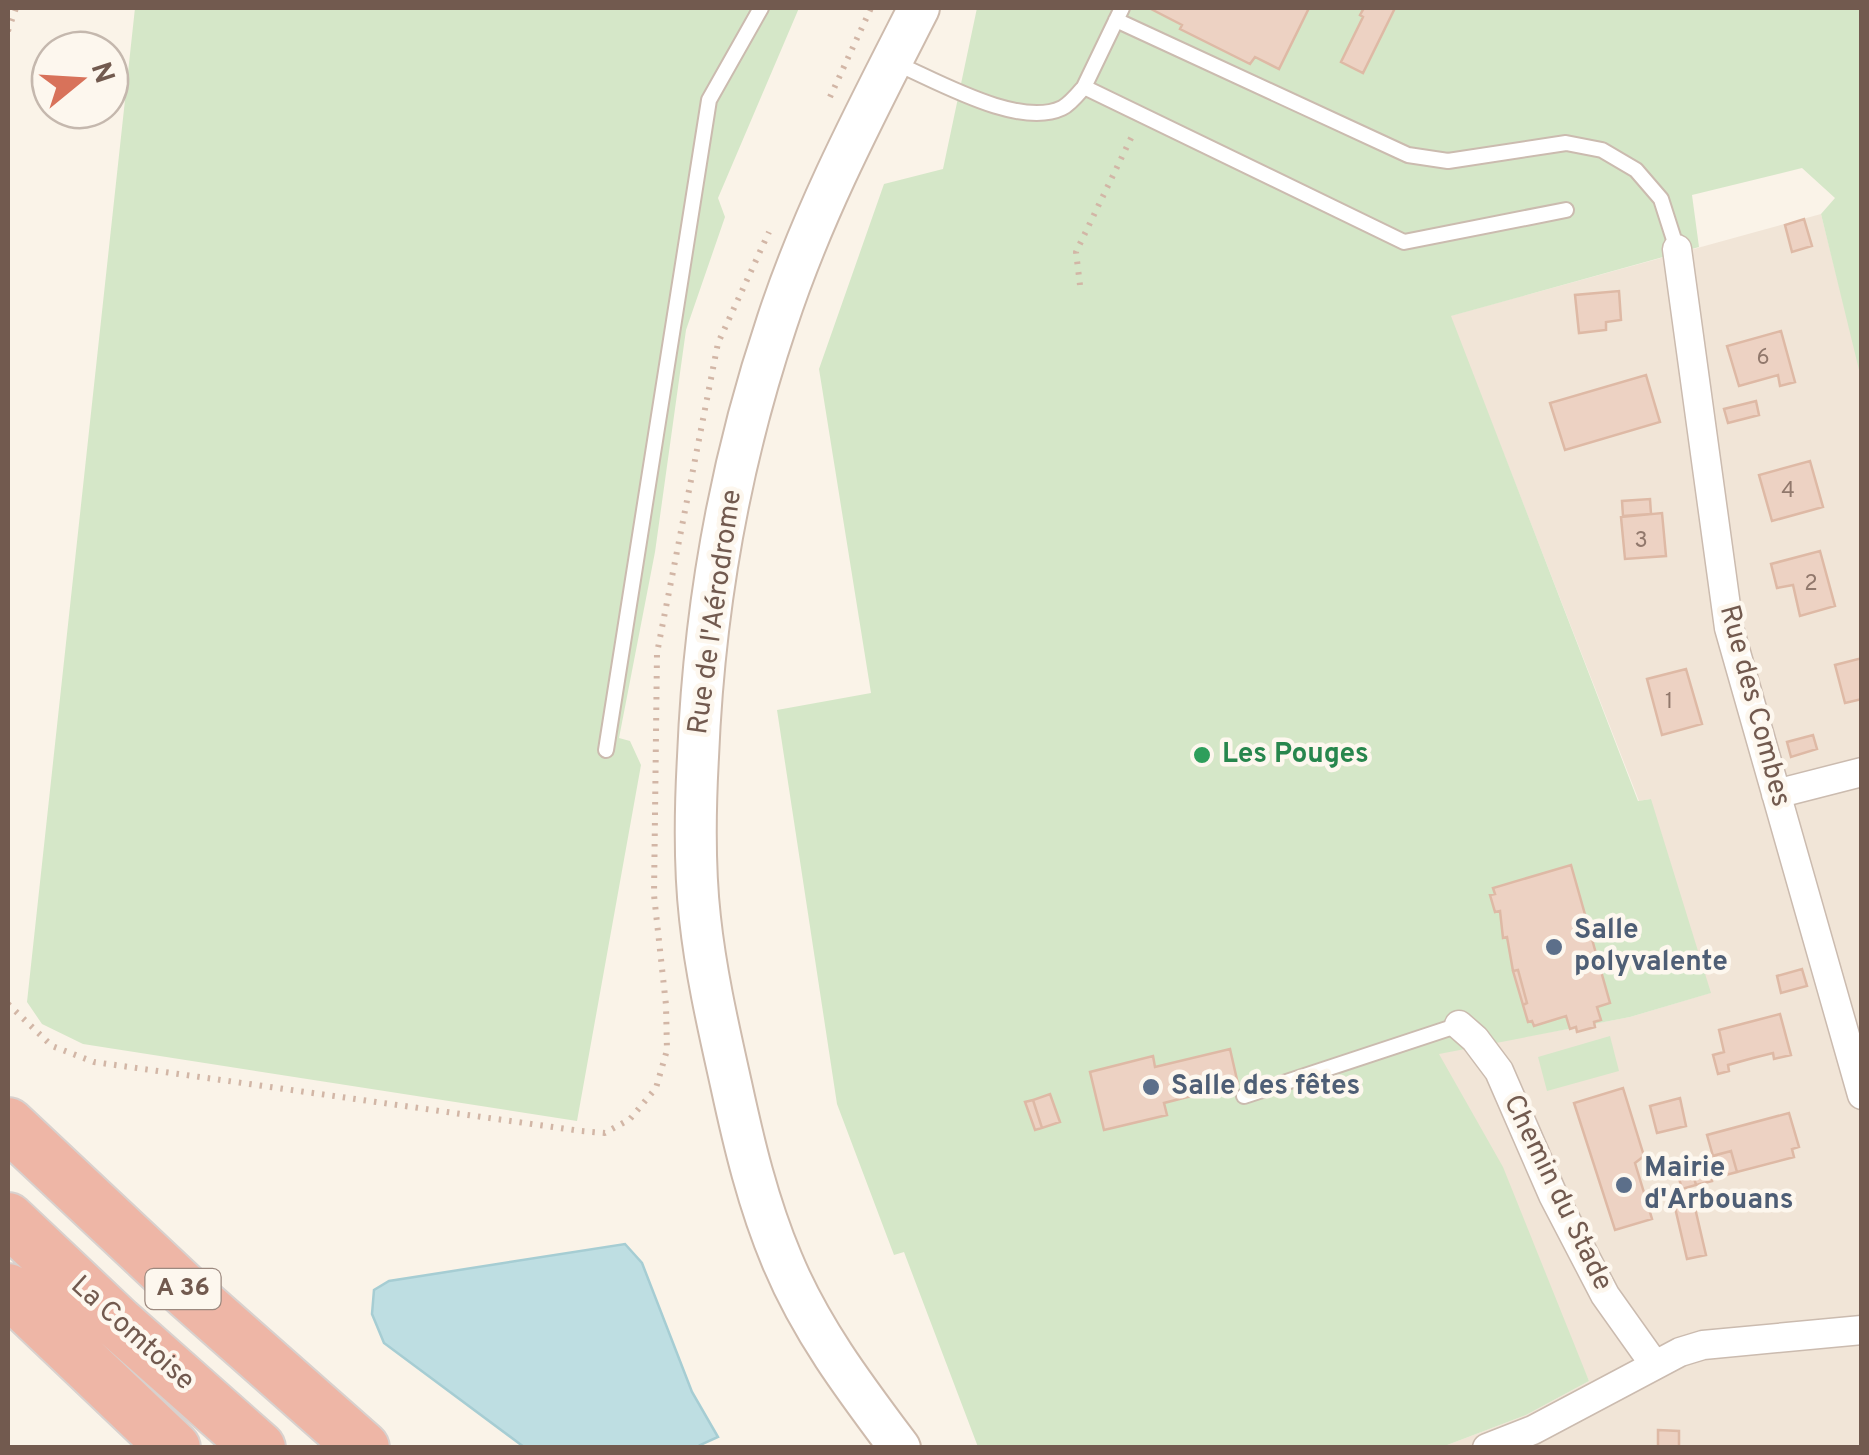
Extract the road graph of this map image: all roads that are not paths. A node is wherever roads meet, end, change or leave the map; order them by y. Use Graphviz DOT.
graph roads {
  1 [pos="761,8"];
  2 [pos="919,8"];
  3 [pos="1119,14"];
  4 [pos="892,62"];
  5 [pos="1084,87"];
  6 [pos="1566,210"];
  7 [pos="1677,249"];
  8 [pos="606,750"];
  9 [pos="1862,772"];
  10 [pos="1776,794"];
  11 [pos="1459,1025"];
  12 [pos="1858,1066"];
  13 [pos="1862,1095"];
  14 [pos="1244,1096"];
  15 [pos="8,1124"];
  16 [pos="8,1219"];
  17 [pos="8,1290"];
  18 [pos="1862,1330"];
  19 [pos="1654,1364"];
  20 [pos="1534,1439"];
  21 [pos="174,1448"];
  22 [pos="258,1448"];
  23 [pos="363,1448"];
  24 [pos="900,1448"];
  25 [pos="1486,1448"];
  1 -- 8 [label="lane"];
  2 -- 4 [label="street, Rue de l'Aérodrome"];
  3 -- 5 [label="lane"];
  3 -- 7 [label="lane"];
  4 -- 5 [label="lane"];
  4 -- 24 [label="street, Rue de l'Aérodrome"];
  5 -- 6 [label="lane"];
  7 -- 10 [label="street, Rue des Combes"];
  9 -- 10 [label="street"];
  10 -- 12 [label="street, Rue des Combes"];
  11 -- 14 [label="lane"];
  11 -- 19 [label="street, Chemin du Stade"];
  12 -- 13 [label="street, Rue des Combes"];
  15 -- 23 [label="highway, A 36"];
  16 -- 22 [label="highway, La Comtoise / A 36"];
  17 -- 21 [label="highway, La Comtoise"];
  18 -- 19 [label="street"];
  19 -- 20 [label="street"];
  20 -- 25 [label="street"];
}
